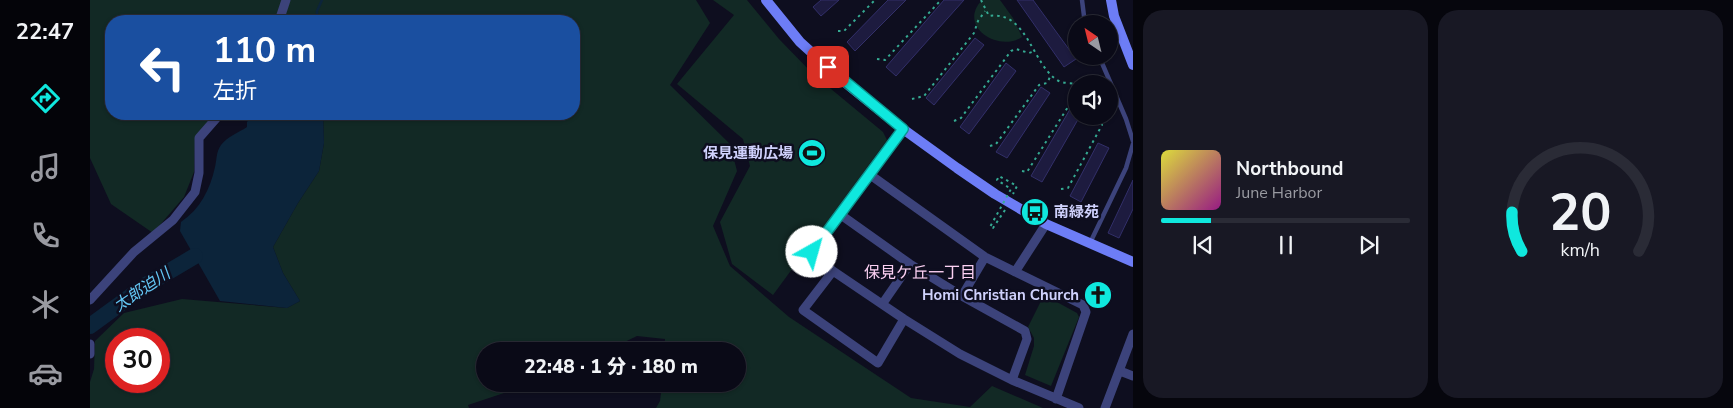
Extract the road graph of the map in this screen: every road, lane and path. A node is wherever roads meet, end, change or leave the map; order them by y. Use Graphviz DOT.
graph roads {
  1 [pos="286,0"];
  2 [pos="766,0"];
  3 [pos="875,0"];
  4 [pos="941,0"];
  5 [pos="981,0"];
  6 [pos="1082,0"];
  7 [pos="1111,0"];
  8 [pos="985,11"];
  9 [pos="281,15"];
  10 [pos="1083,15"];
  11 [pos="838,31"];
  12 [pos="1035,51"];
  13 [pos="877,59"];
  14 [pos="1133,64"];
  15 [pos="1103,65"];
  16 [pos="1051,75"];
  17 [pos="1068,83"];
  18 [pos="912,99"];
  19 [pos="1068,105"];
  20 [pos="215,120"];
  21 [pos="954,121"];
  22 [pos="1102,125"];
  23 [pos="903,129"];
  24 [pos="1133,143"];
  25 [pos="990,146"];
  26 [pos="1022,172"];
  27 [pos="869,174"];
  28 [pos="1061,189"];
  29 [pos="1013,194"];
  30 [pos="1004,210"];
  31 [pos="841,215"];
  32 [pos="1046,224"];
  33 [pos="1090,244"];
  34 [pos="985,257"];
  35 [pos="1133,262"];
  36 [pos="910,264"];
  37 [pos="833,271"];
  38 [pos="1015,272"];
  39 [pos="962,296"];
  40 [pos="90,300"];
  41 [pos="883,303"];
  42 [pos="904,319"];
  43 [pos="1133,334"];
  44 [pos="1120,371"];
  45 [pos="1133,376"];
  46 [pos="1012,380"];
  47 [pos="1056,399"];
  48 [pos="1079,408"];
  49 [pos="1105,408"];
  1 -- 9 [label="street"];
  2 -- 23 [label="street"];
  3 -- 11 [label="path"];
  4 -- 13 [label="path"];
  5 -- 8 [label="path"];
  6 -- 10 [label="lane"];
  7 -- 14 [label="street"];
  8 -- 12 [label="path"];
  8 -- 18 [label="path"];
  12 -- 16 [label="path"];
  12 -- 21 [label="path"];
  15 -- 24 [label="lane"];
  16 -- 17 [label="path"];
  16 -- 25 [label="path"];
  19 -- 26 [label="path"];
  20 -- 40 [label="street"];
  22 -- 28 [label="path"];
  23 -- 27 [label="street"];
  23 -- 32 [label="street"];
  24 -- 33 [label="lane"];
  27 -- 31 [label="street"];
  27 -- 34 [label="street"];
  29 -- 30 [label="path, bridge"];
  31 -- 36 [label="street"];
  31 -- 37 [label="street"];
  32 -- 33 [label="street"];
  32 -- 38 [label="street"];
  33 -- 35 [label="street"];
  34 -- 38 [label="street"];
  34 -- 39 [label="street"];
  36 -- 39 [label="street"];
  36 -- 41 [label="street"];
  37 -- 41 [label="street"];
  37 -- 42 [label="street"];
  38 -- 47 [label="street"];
  39 -- 46 [label="street"];
  41 -- 42 [label="street"];
  42 -- 46 [label="street"];
  43 -- 44 [label="street"];
  44 -- 45 [label="street"];
  44 -- 49 [label="street"];
  46 -- 47 [label="street"];
  47 -- 48 [label="street"];
}
